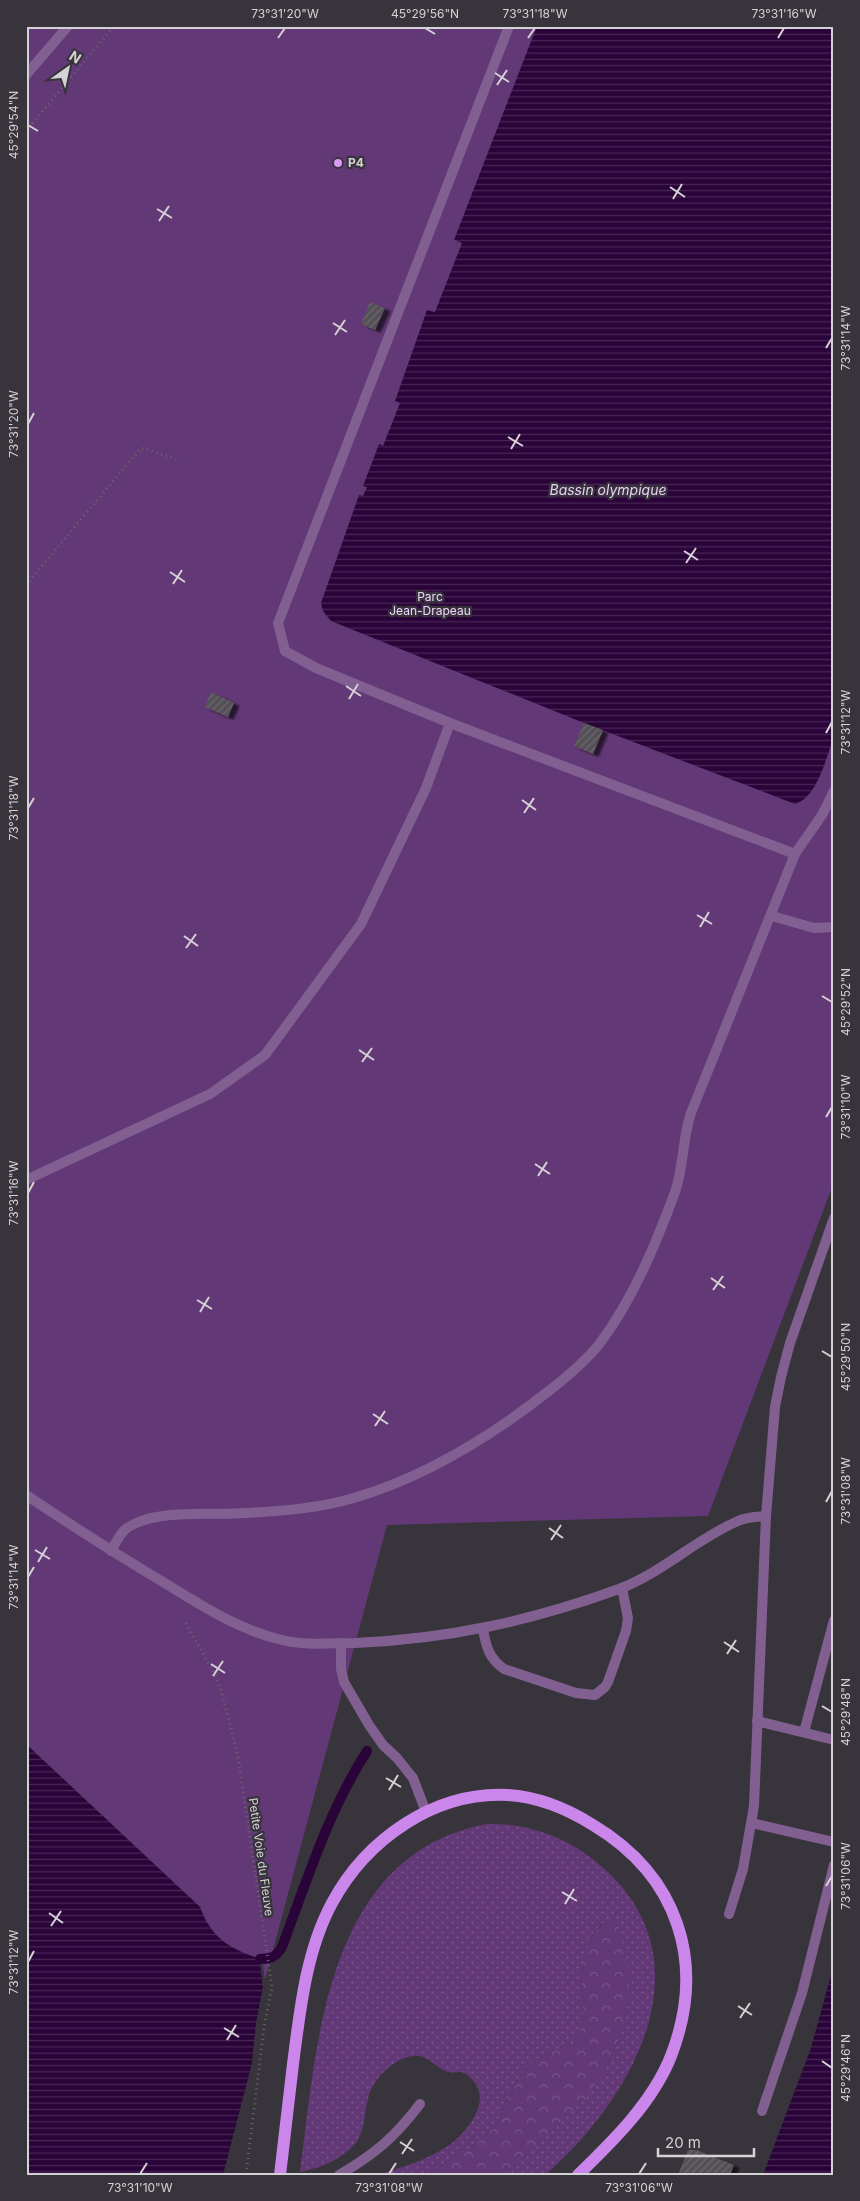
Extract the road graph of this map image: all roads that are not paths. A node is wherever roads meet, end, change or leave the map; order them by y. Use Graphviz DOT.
graph roads {
  1 [pos="68,26"];
  2 [pos="509,26"];
  3 [pos="26,75"];
  4 [pos="450,723"];
  5 [pos="834,791"];
  6 [pos="795,854"];
  7 [pos="772,916"];
  8 [pos="834,927"];
  9 [pos="26,1180"];
  10 [pos="834,1218"];
  11 [pos="26,1496"];
  12 [pos="766,1516"];
  13 [pos="111,1551"];
  14 [pos="622,1588"];
  15 [pos="834,1620"];
  16 [pos="482,1629"];
  17 [pos="341,1643"];
  18 [pos="757,1721"];
  19 [pos="804,1732"];
  20 [pos="834,1740"];
  21 [pos="426,1812"];
  22 [pos="752,1823"];
  23 [pos="834,1842"];
  24 [pos="834,1865"];
  25 [pos="729,1914"];
  26 [pos="420,2104"];
  27 [pos="762,2111"];
  28 [pos="280,2175"];
  29 [pos="339,2175"];
  30 [pos="578,2175"];
  1 -- 3 [label="street"];
  2 -- 4 [label="street"];
  4 -- 6 [label="street"];
  4 -- 9 [label="street"];
  5 -- 6 [label="street"];
  6 -- 7 [label="street"];
  7 -- 8 [label="street"];
  7 -- 13 [label="street"];
  10 -- 12 [label="street"];
  11 -- 13 [label="street"];
  12 -- 14 [label="street"];
  12 -- 18 [label="street"];
  13 -- 17 [label="street"];
  14 -- 16 [label="street"];
  14 -- 16 [label="street"];
  15 -- 19 [label="street"];
  16 -- 17 [label="street"];
  17 -- 21 [label="street"];
  18 -- 19 [label="street"];
  18 -- 22 [label="street"];
  19 -- 20 [label="street"];
  21 -- 28 [label="main road"];
  21 -- 30 [label="main road"];
  22 -- 23 [label="street"];
  22 -- 25 [label="street"];
  24 -- 27 [label="street"];
  26 -- 29 [label="street"];
}
